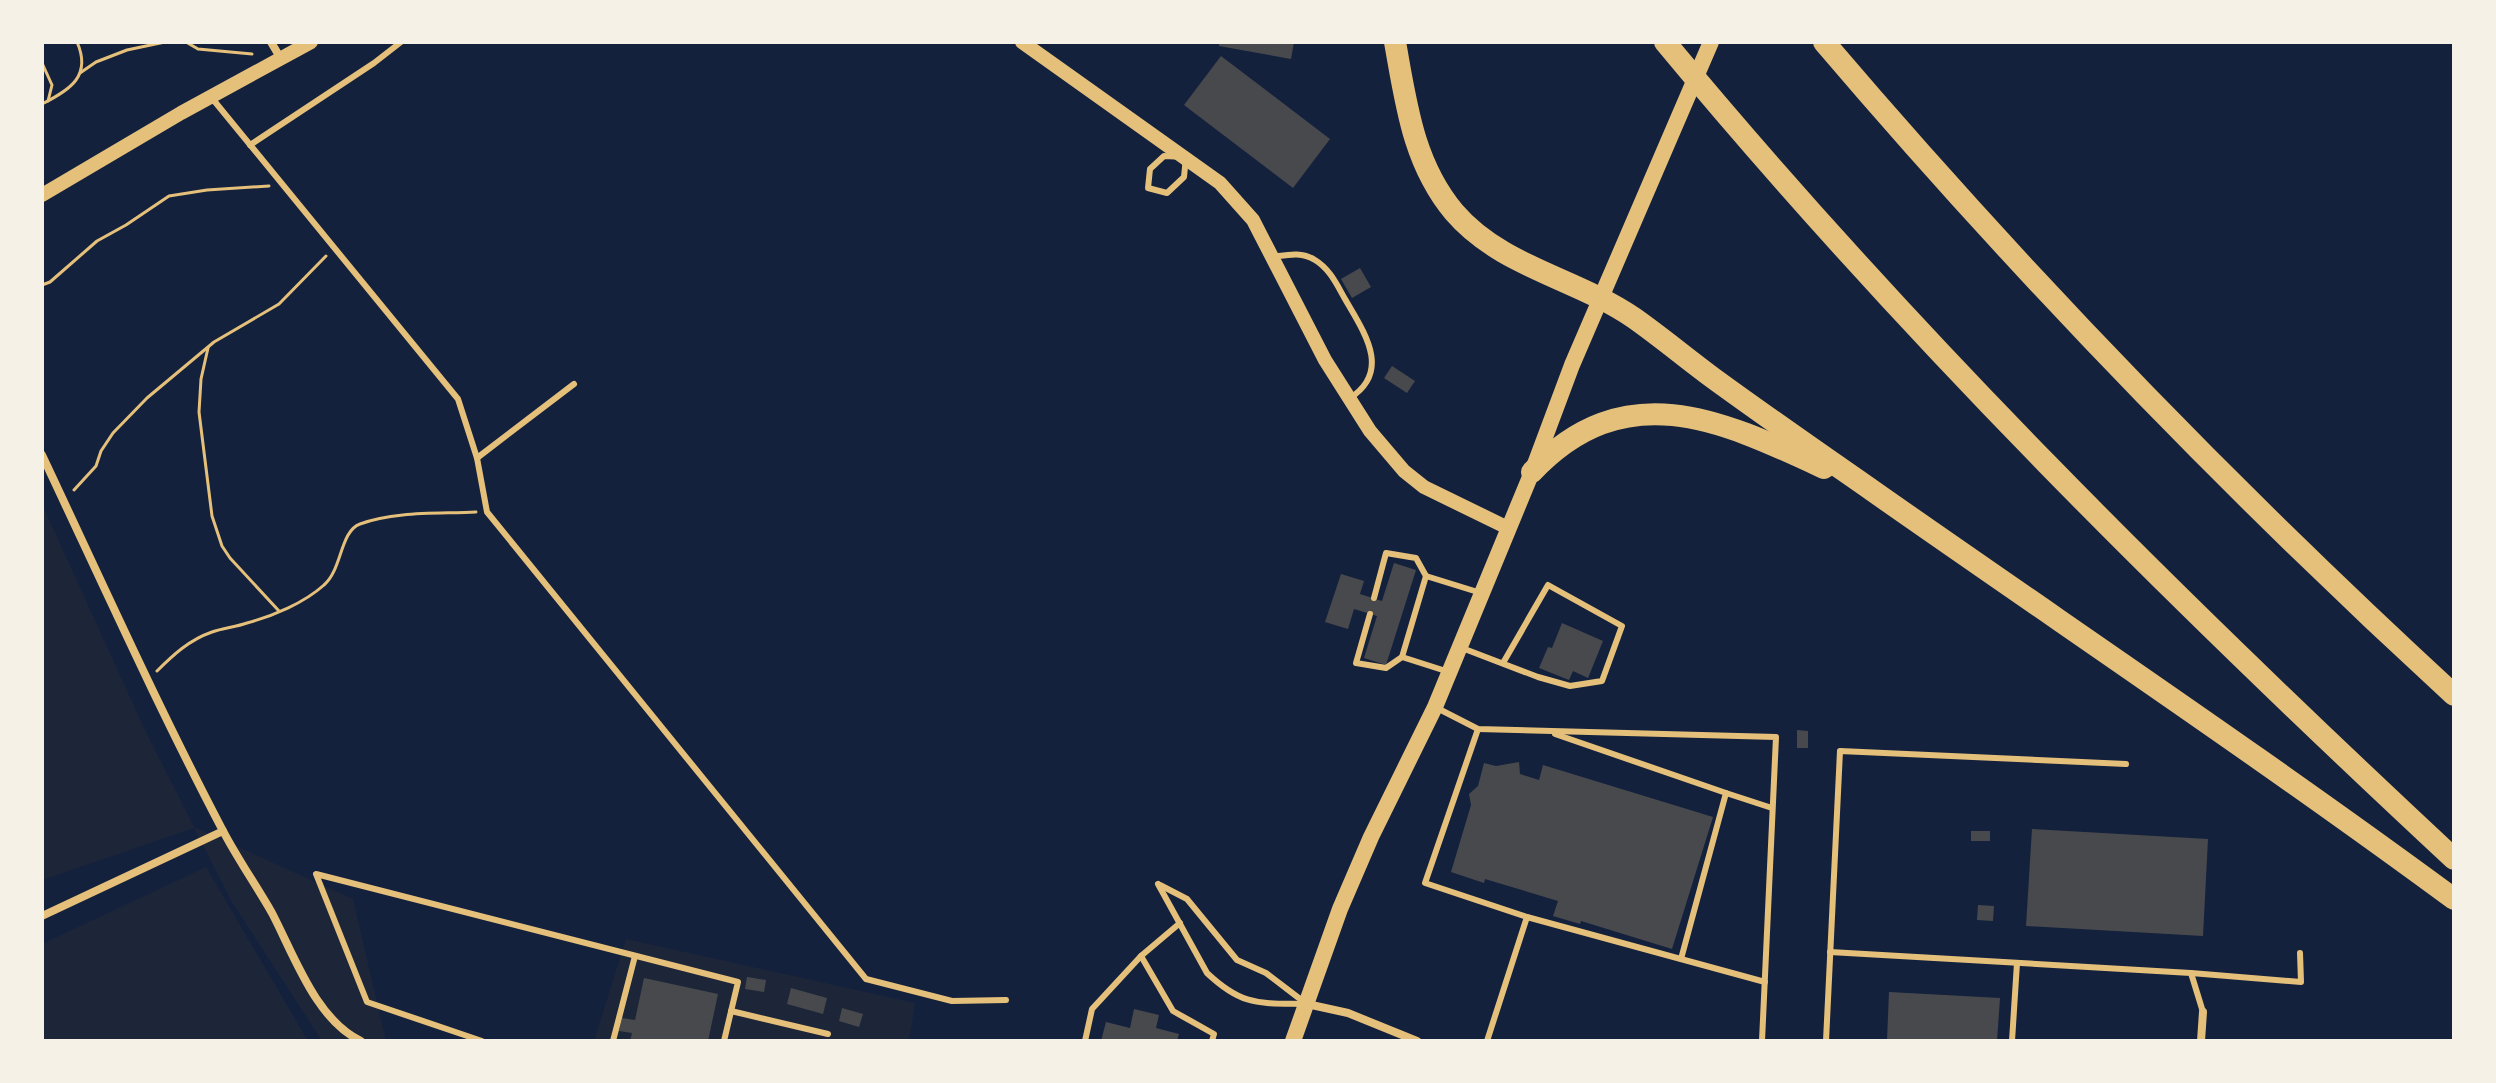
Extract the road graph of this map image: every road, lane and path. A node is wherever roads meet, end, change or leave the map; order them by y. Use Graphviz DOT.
graph roads {
  1 [pos="77,42"];
  2 [pos="165,42"];
  3 [pos="186,42"];
  4 [pos="271,42"];
  5 [pos="311,42"];
  6 [pos="401,42"];
  7 [pos="1022,42"];
  8 [pos="1395,42"];
  9 [pos="1711,42"];
  10 [pos="1824,42"];
  11 [pos="1670,48"];
  12 [pos="281,59"];
  13 [pos="42,63"];
  14 [pos="80,73"];
  15 [pos="211,97"];
  16 [pos="48,101"];
  17 [pos="42,104"];
  18 [pos="250,145"];
  19 [pos="1186,157"];
  20 [pos="282,185"];
  21 [pos="42,195"];
  22 [pos="333,247"];
  23 [pos="1272,257"];
  24 [pos="42,285"];
  25 [pos="1600,298"];
  26 [pos="209,347"];
  27 [pos="574,384"];
  28 [pos="1348,399"];
  29 [pos="42,455"];
  30 [pos="477,458"];
  31 [pos="1532,472"];
  32 [pos="1875,493"];
  33 [pos="64,502"];
  34 [pos="487,512"];
  35 [pos="1508,528"];
  36 [pos="1426,576"];
  37 [pos="1481,593"];
  38 [pos="1374,598"];
  39 [pos="279,611"];
  40 [pos="1370,614"];
  41 [pos="1459,647"];
  42 [pos="1402,657"];
  43 [pos="1503,663"];
  44 [pos="1449,672"];
  45 [pos="148,679"];
  46 [pos="2454,695"];
  47 [pos="1435,707"];
  48 [pos="1478,729"];
  49 [pos="1548,732"];
  50 [pos="2126,764"];
  51 [pos="1726,793"];
  52 [pos="1772,808"];
  53 [pos="223,831"];
  54 [pos="2454,859"];
  55 [pos="2454,899"];
  56 [pos="42,916"];
  57 [pos="1527,917"];
  58 [pos="1180,923"];
  59 [pos="1830,952"];
  60 [pos="2300,953"];
  61 [pos="635,956"];
  62 [pos="1141,956"];
  63 [pos="1681,959"];
  64 [pos="2017,963"];
  65 [pos="2191,973"];
  66 [pos="1765,982"];
  67 [pos="1006,1000"];
  68 [pos="1307,1004"];
  69 [pos="731,1011"];
  70 [pos="2203,1012"];
  71 [pos="828,1034"];
  72 [pos="355,1040"];
  73 [pos="482,1041"];
  74 [pos="613,1041"];
  75 [pos="724,1041"];
  76 [pos="1085,1041"];
  77 [pos="1212,1041"];
  78 [pos="1293,1041"];
  79 [pos="1417,1041"];
  80 [pos="1487,1041"];
  81 [pos="1762,1041"];
  82 [pos="1826,1041"];
  83 [pos="2012,1041"];
  84 [pos="2201,1041"];
  1 -- 14 [label="path"];
  2 -- 14 [label="path"];
  3 -- 12 [label="path"];
  4 -- 12 [label="street"];
  5 -- 12 [label="street"];
  6 -- 18 [label="lane"];
  7 -- 19 [label="street"];
  8 -- 25 [label="highway"];
  9 -- 25 [label="main road"];
  10 -- 46 [label="highway"];
  11 -- 54 [label="highway"];
  12 -- 15 [label="street"];
  13 -- 16 [label="path"];
  14 -- 16 [label="path"];
  15 -- 18 [label="lane"];
  15 -- 21 [label="street"];
  16 -- 17 [label="path"];
  18 -- 20 [label="lane"];
  19 -- 19 [label="lane"];
  19 -- 23 [label="street"];
  20 -- 22 [label="lane"];
  20 -- 24 [label="path"];
  22 -- 26 [label="path"];
  22 -- 30 [label="lane"];
  23 -- 28 [label="street"];
  23 -- 28 [label="lane"];
  25 -- 31 [label="main road"];
  25 -- 32 [label="highway"];
  26 -- 33 [label="path"];
  26 -- 39 [label="path"];
  27 -- 30 [label="lane"];
  28 -- 35 [label="street"];
  29 -- 33 [label="street"];
  30 -- 34 [label="lane"];
  31 -- 32 [label="highway"];
  31 -- 35 [label="main road"];
  32 -- 55 [label="highway"];
  33 -- 45 [label="street"];
  34 -- 39 [label="path"];
  34 -- 67 [label="lane"];
  35 -- 37 [label="main road"];
  36 -- 37 [label="lane"];
  36 -- 38 [label="lane"];
  36 -- 42 [label="lane"];
  37 -- 41 [label="main road"];
  39 -- 45 [label="path"];
  40 -- 42 [label="lane"];
  41 -- 43 [label="lane"];
  41 -- 44 [label="main road"];
  42 -- 44 [label="lane"];
  43 -- 43 [label="lane"];
  44 -- 47 [label="main road"];
  45 -- 53 [label="street"];
  47 -- 48 [label="lane"];
  47 -- 68 [label="main road"];
  48 -- 49 [label="lane"];
  48 -- 57 [label="lane"];
  49 -- 51 [label="lane"];
  49 -- 52 [label="lane"];
  50 -- 59 [label="lane"];
  51 -- 52 [label="lane"];
  51 -- 63 [label="lane"];
  52 -- 66 [label="lane"];
  53 -- 56 [label="street"];
  53 -- 72 [label="street"];
  57 -- 63 [label="lane"];
  57 -- 80 [label="lane"];
  58 -- 62 [label="lane"];
  58 -- 68 [label="lane"];
  58 -- 68 [label="lane"];
  59 -- 64 [label="lane"];
  59 -- 82 [label="lane"];
  60 -- 65 [label="lane"];
  61 -- 69 [label="lane"];
  61 -- 73 [label="lane"];
  61 -- 74 [label="lane"];
  62 -- 76 [label="lane"];
  62 -- 77 [label="lane"];
  63 -- 66 [label="lane"];
  64 -- 65 [label="lane"];
  64 -- 83 [label="lane"];
  65 -- 70 [label="lane"];
  66 -- 81 [label="lane"];
  68 -- 78 [label="main road"];
  68 -- 79 [label="street"];
  69 -- 71 [label="lane"];
  69 -- 75 [label="lane"];
  70 -- 84 [label="street"];
}
